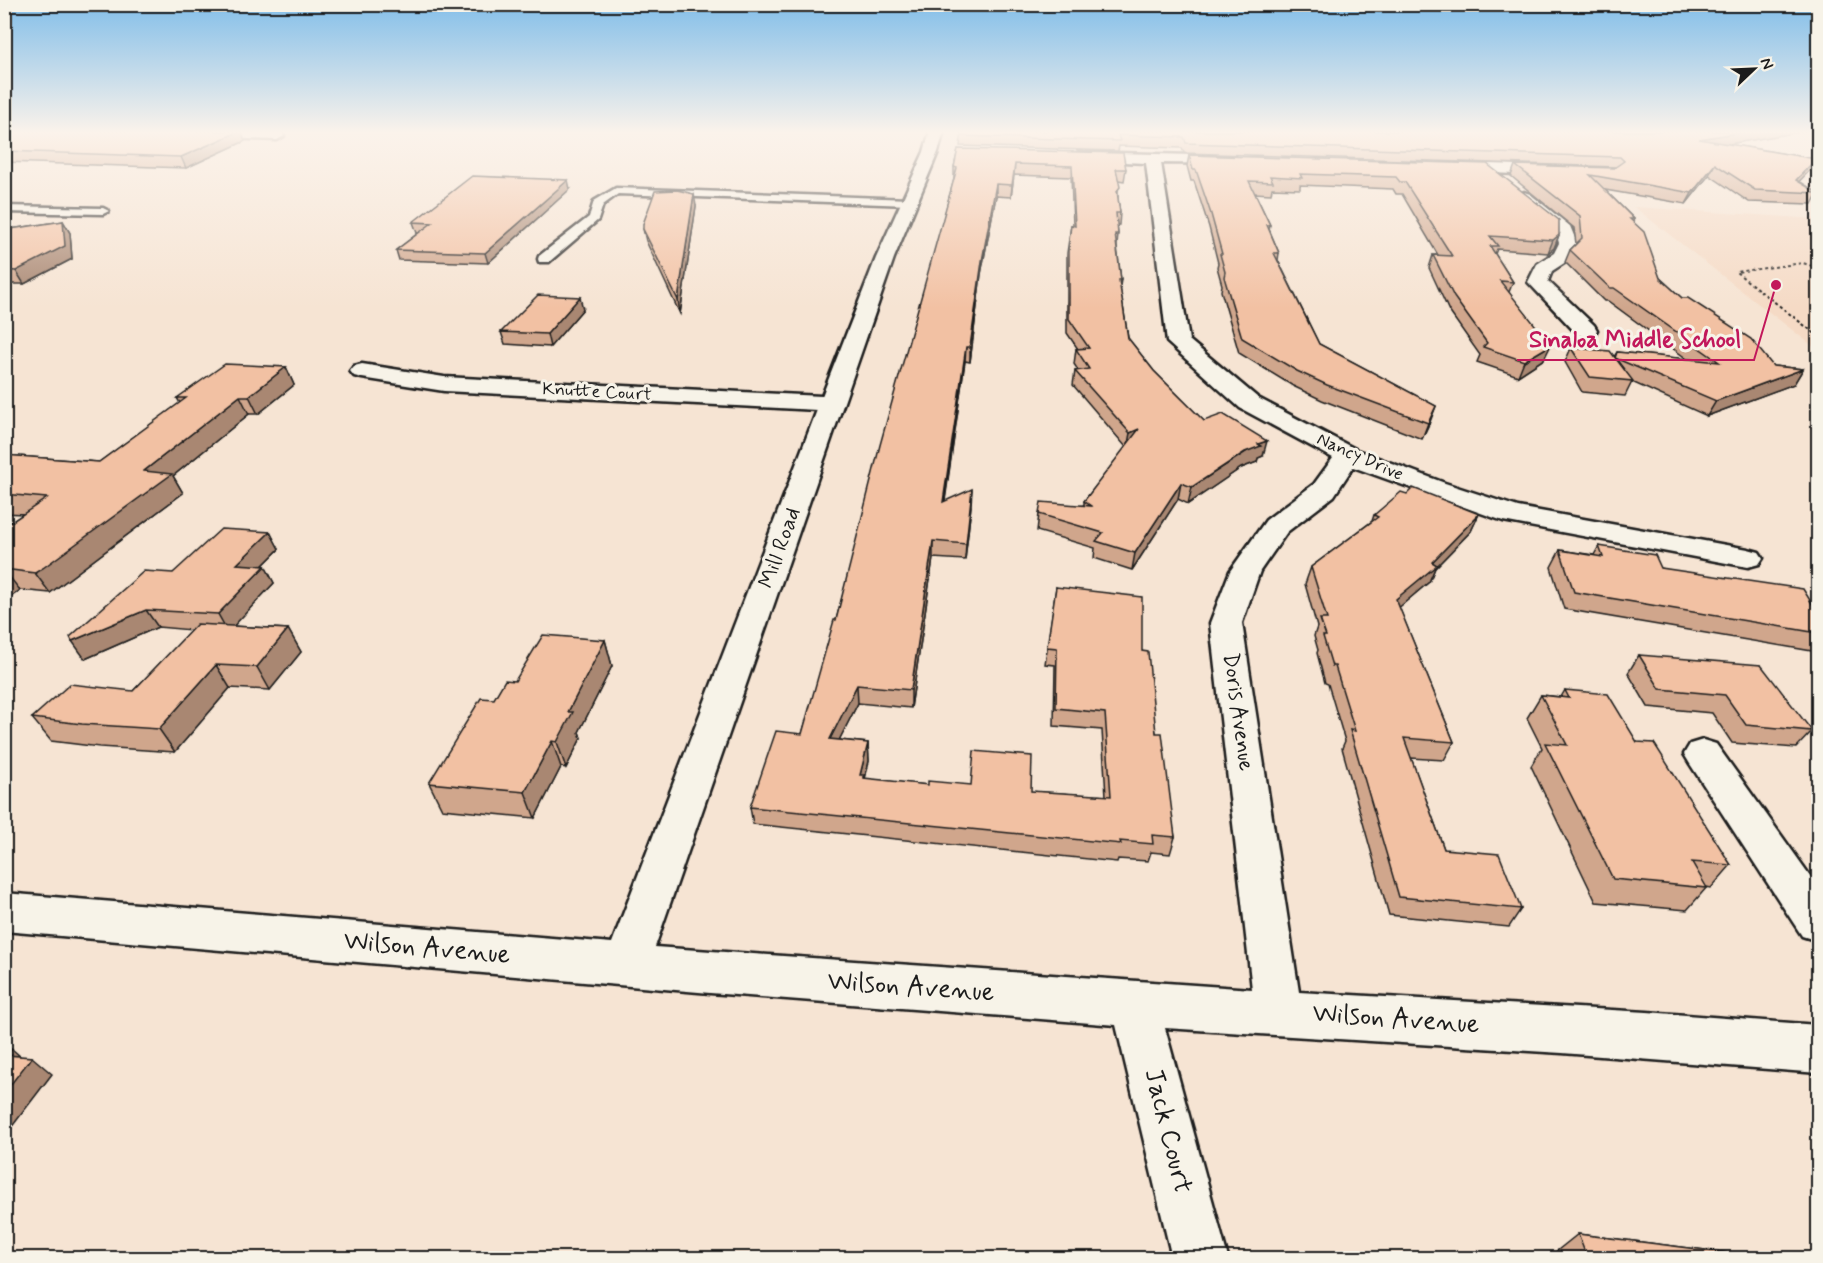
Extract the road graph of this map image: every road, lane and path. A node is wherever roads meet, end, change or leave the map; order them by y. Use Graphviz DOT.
graph roads {
  1 [pos="915,190"];
  2 [pos="1157,190"];
  3 [pos="1515,190"];
  4 [pos="909,202"];
  5 [pos="4,209"];
  6 [pos="103,211"];
  7 [pos="544,259"];
  8 [pos="1818,268"];
  9 [pos="1586,330"];
  10 [pos="1818,336"];
  11 [pos="362,371"];
  12 [pos="833,404"];
  13 [pos="1348,456"];
  14 [pos="1748,558"];
  15 [pos="1703,754"];
  16 [pos="4,912"];
  17 [pos="1818,922"];
  18 [pos="626,965"];
  19 [pos="1135,1004"];
  20 [pos="1278,1011"];
  21 [pos="1818,1049"];
  22 [pos="1200,1258"];
  1 -- 4 [label="street, Mill Road"];
  2 -- 13 [label="street, Nancy Drive"];
  3 -- 9 [label="street"];
  4 -- 7 [label="lane"];
  4 -- 12 [label="street, Mill Road"];
  5 -- 6 [label="lane"];
  8 -- 10 [label="path"];
  11 -- 12 [label="street, Knutte Court"];
  12 -- 18 [label="street, Mill Road"];
  13 -- 14 [label="street, Nancy Drive"];
  13 -- 20 [label="street, Doris Avenue"];
  15 -- 17 [label="street"];
  16 -- 18 [label="street, Wilson Avenue"];
  18 -- 19 [label="street, Wilson Avenue"];
  19 -- 20 [label="street, Wilson Avenue"];
  19 -- 22 [label="street, Jack Court"];
  20 -- 21 [label="street, Wilson Avenue"];
}
